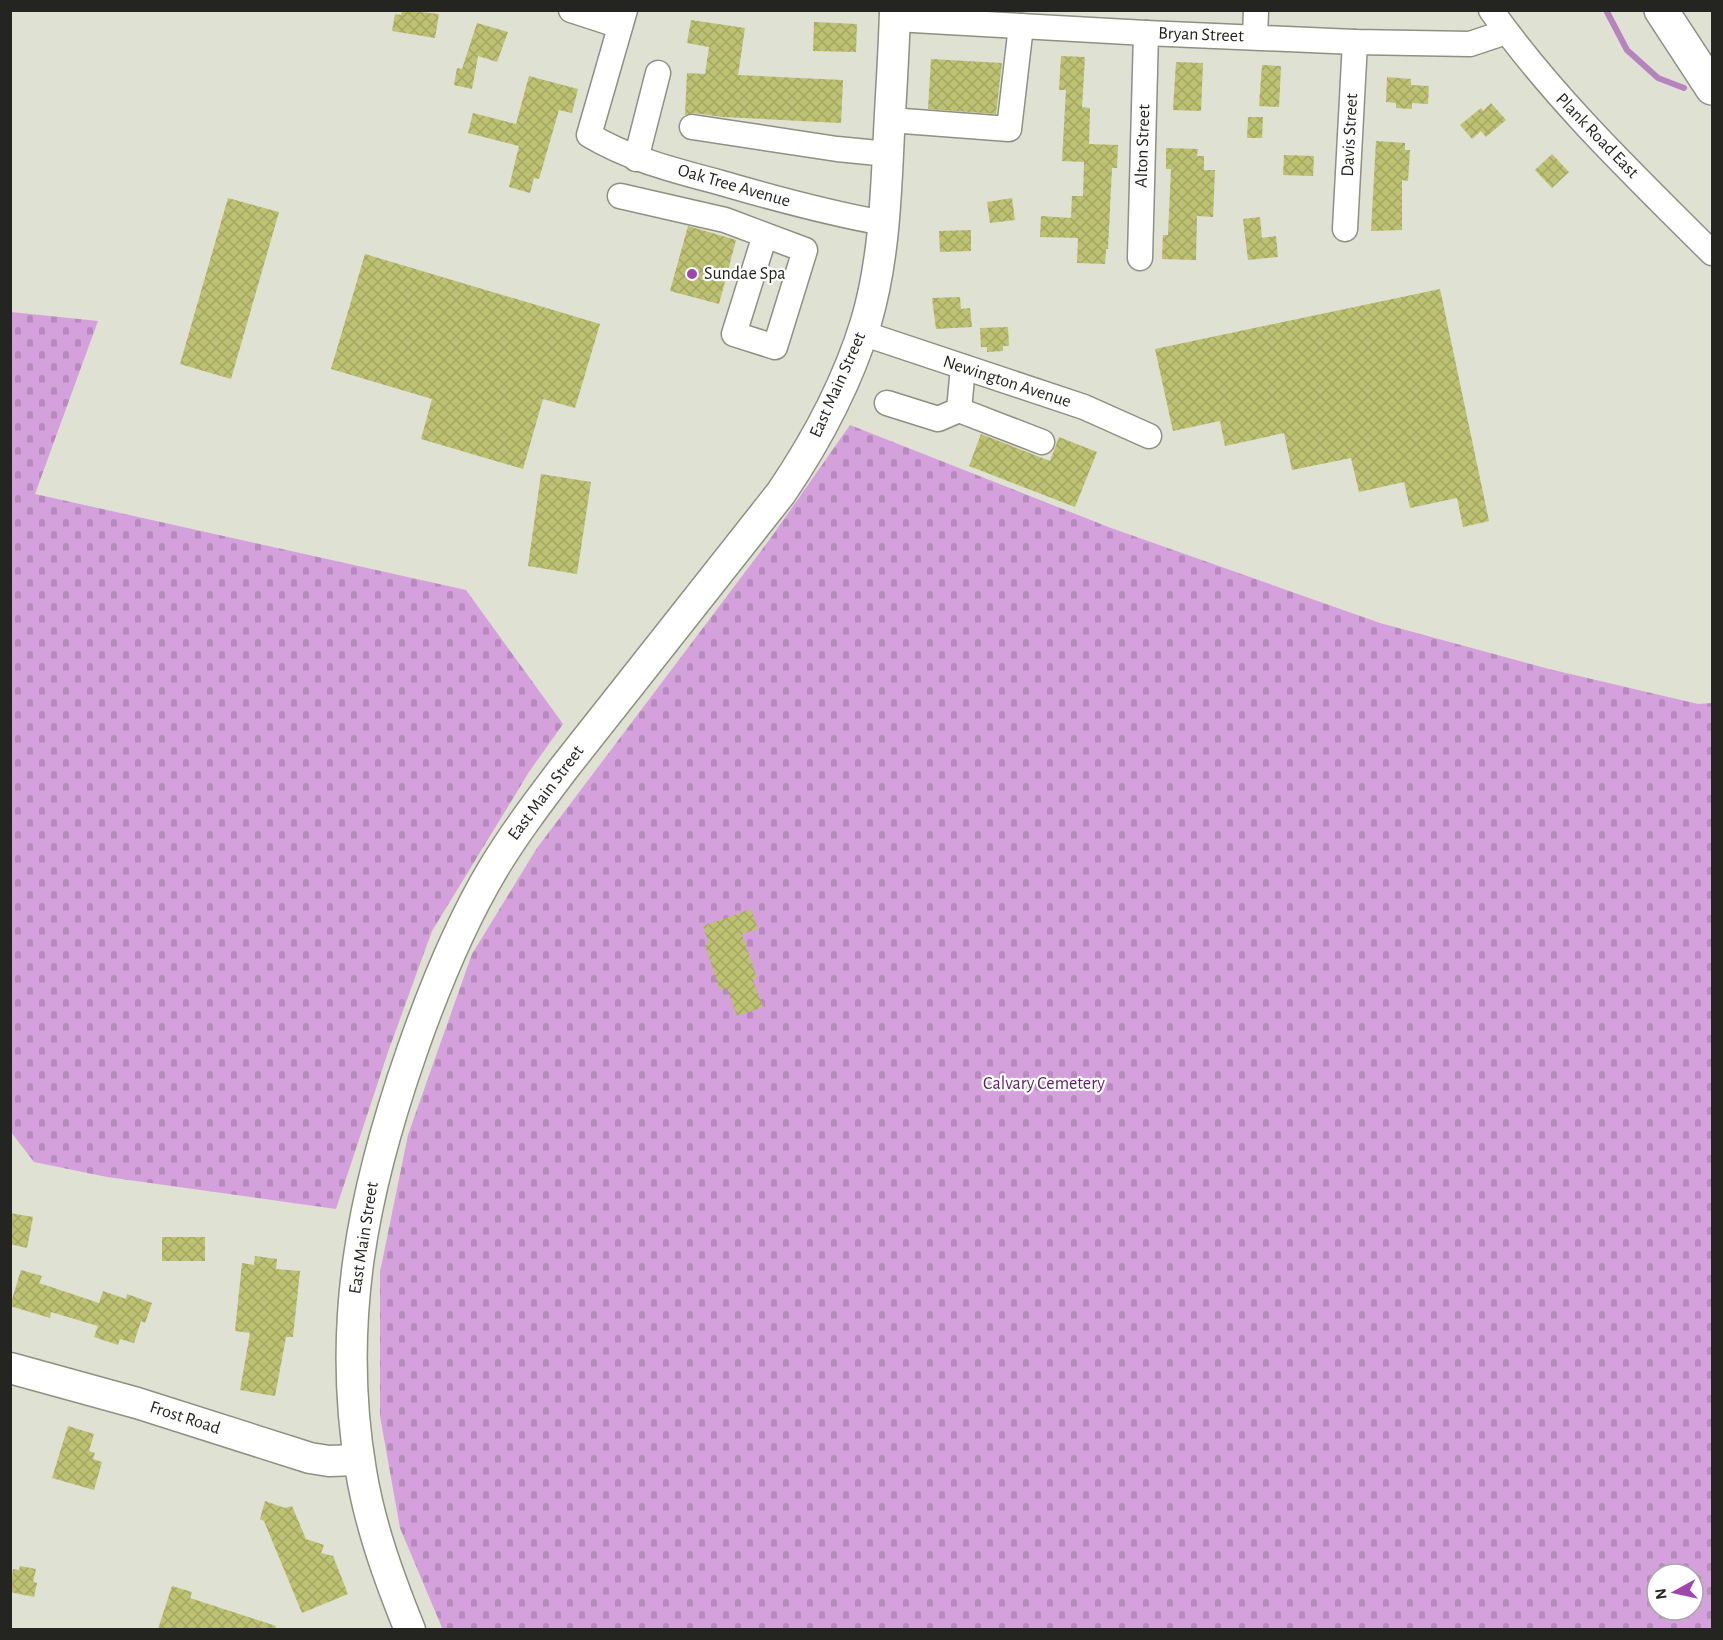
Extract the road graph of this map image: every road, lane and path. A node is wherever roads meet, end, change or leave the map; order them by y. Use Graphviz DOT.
graph roads {
  1 [pos="571,10"];
  2 [pos="1256,10"];
  3 [pos="1491,10"];
  4 [pos="1661,10"];
  5 [pos="895,14"];
  6 [pos="622,18"];
  7 [pos="1021,26"];
  8 [pos="1506,32"];
  9 [pos="1146,33"];
  10 [pos="1255,37"];
  11 [pos="1355,42"];
  12 [pos="658,73"];
  13 [pos="1713,88"];
  14 [pos="890,120"];
  15 [pos="692,127"];
  16 [pos="888,154"];
  17 [pos="636,159"];
  18 [pos="620,196"];
  19 [pos="884,222"];
  20 [pos="1345,229"];
  21 [pos="765,235"];
  22 [pos="1713,253"];
  23 [pos="1140,258"];
  24 [pos="862,333"];
  25 [pos="963,367"];
  26 [pos="887,403"];
  27 [pos="959,410"];
  28 [pos="1149,436"];
  29 [pos="1042,442"];
  30 [pos="10,1368"];
  31 [pos="359,1460"];
  32 [pos="410,1629"];
  1 -- 6 [label="street"];
  2 -- 10 [label="street"];
  3 -- 8 [label="street, Plank Road East"];
  4 -- 13 [label="highway"];
  5 -- 7 [label="street, Bryan Street"];
  5 -- 14 [label="main road, East Main Street"];
  6 -- 17 [label="street, Oak Tree Avenue"];
  7 -- 9 [label="street, Bryan Street"];
  7 -- 14 [label="street"];
  8 -- 11 [label="street, Bryan Street"];
  8 -- 22 [label="street, Plank Road East"];
  9 -- 10 [label="street, Bryan Street"];
  9 -- 23 [label="street, Alton Street"];
  10 -- 11 [label="street, Bryan Street"];
  11 -- 20 [label="street, Davis Street"];
  12 -- 17 [label="street"];
  14 -- 16 [label="main road, East Main Street"];
  15 -- 16 [label="street"];
  16 -- 19 [label="main road, East Main Street"];
  17 -- 19 [label="street, Oak Tree Avenue"];
  18 -- 21 [label="street"];
  19 -- 24 [label="main road, East Main Street"];
  24 -- 25 [label="street, Newington Avenue"];
  24 -- 31 [label="main road, East Main Street"];
  25 -- 27 [label="street"];
  25 -- 28 [label="street, Newington Avenue"];
  26 -- 27 [label="street"];
  27 -- 29 [label="street"];
  30 -- 31 [label="main road, Frost Road"];
  31 -- 32 [label="main road, East Main Street"];
}
